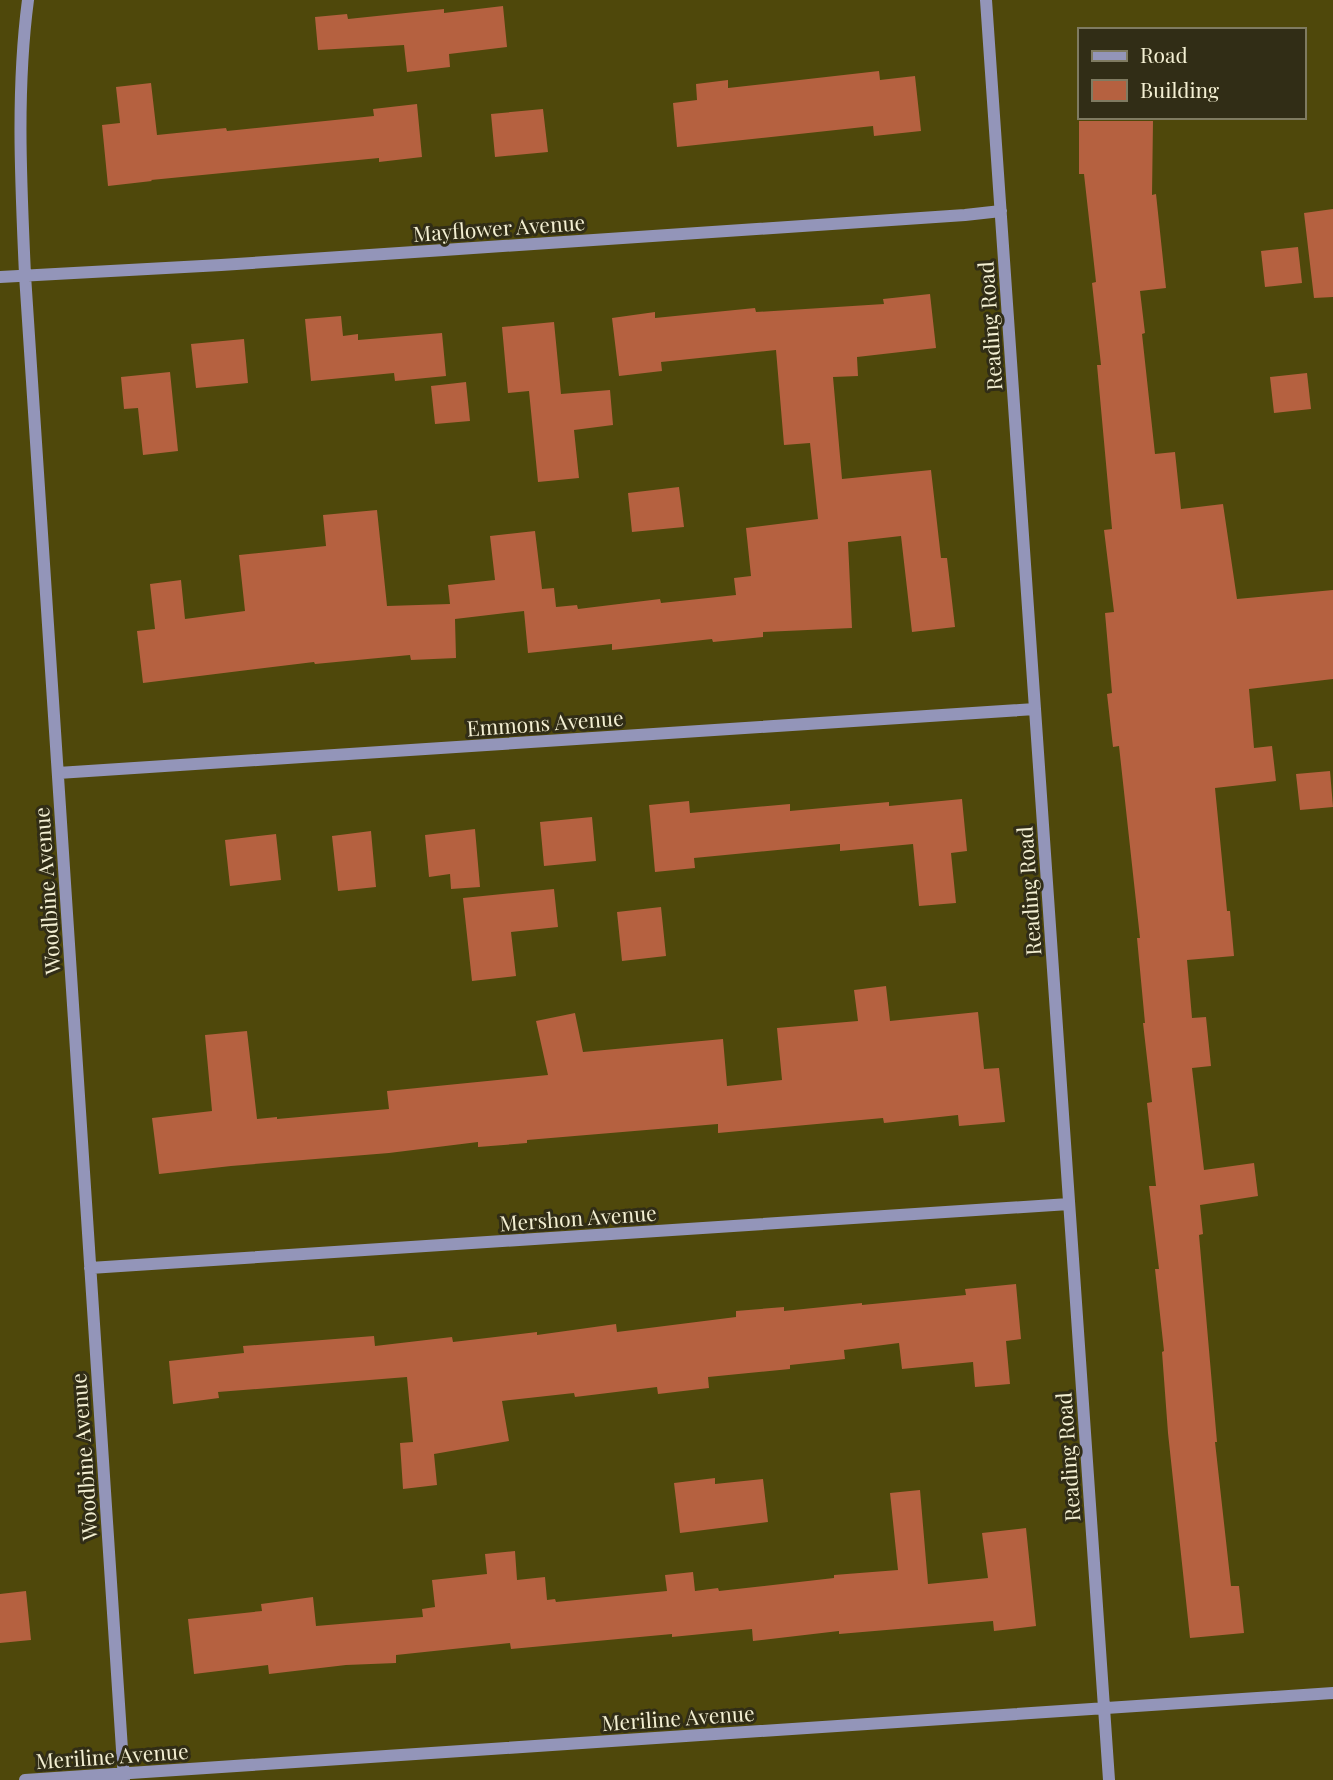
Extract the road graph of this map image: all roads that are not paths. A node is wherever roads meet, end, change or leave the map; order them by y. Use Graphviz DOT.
graph roads {
  1 [pos="28,0"];
  2 [pos="986,0"];
  3 [pos="1001,211"];
  4 [pos="25,275"];
  5 [pos="0,276"];
  6 [pos="1035,709"];
  7 [pos="58,774"];
  8 [pos="1069,1204"];
  9 [pos="90,1268"];
  10 [pos="1333,1693"];
  11 [pos="1104,1709"];
  12 [pos="124,1776"];
  13 [pos="25,1780"];
  14 [pos="1109,1780"];
  1 -- 4 [label="street, Woodbine Avenue"];
  2 -- 3 [label="street, Reading Road"];
  3 -- 4 [label="street, Mayflower Avenue"];
  3 -- 6 [label="street, Reading Road"];
  4 -- 5 [label="street, Mayflower Avenue"];
  4 -- 7 [label="street, Woodbine Avenue"];
  6 -- 7 [label="street, Emmons Avenue"];
  6 -- 8 [label="street, Reading Road"];
  7 -- 9 [label="street, Woodbine Avenue"];
  8 -- 9 [label="street, Mershon Avenue"];
  8 -- 11 [label="street, Reading Road"];
  9 -- 12 [label="street, Woodbine Avenue"];
  10 -- 11 [label="street, Meriline Avenue"];
  11 -- 12 [label="street, Meriline Avenue"];
  11 -- 14 [label="street, Reading Road"];
  12 -- 13 [label="street, Meriline Avenue"];
}
